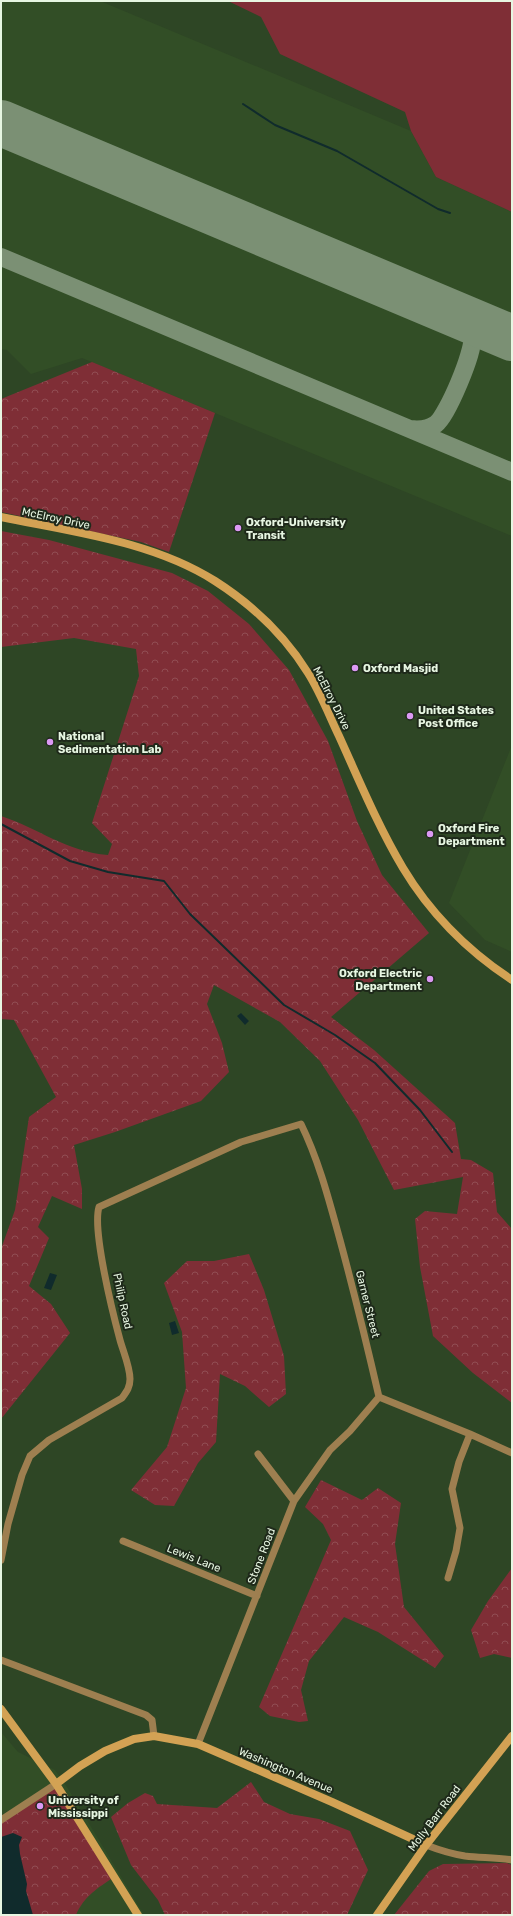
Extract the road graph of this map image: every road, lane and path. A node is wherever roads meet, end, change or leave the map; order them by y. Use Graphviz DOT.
graph roads {
  1 [pos="1,517"];
  2 [pos="512,980"];
  3 [pos="301,1124"];
  4 [pos="379,1397"];
  5 [pos="470,1434"];
  6 [pos="512,1453"];
  7 [pos="258,1454"];
  8 [pos="294,1501"];
  9 [pos="123,1541"];
  10 [pos="1,1560"];
  11 [pos="448,1578"];
  12 [pos="257,1596"];
  13 [pos="1,1660"];
  14 [pos="1,1709"];
  15 [pos="154,1736"];
  16 [pos="512,1736"];
  17 [pos="198,1744"];
  18 [pos="56,1784"];
  19 [pos="1,1820"];
  20 [pos="426,1845"];
  21 [pos="512,1860"];
  22 [pos="138,1915"];
  23 [pos="377,1915"];
  1 -- 2 [label="street, McElroy Drive"];
  3 -- 4 [label="street, Garner Street"];
  3 -- 10 [label="street, Philip Road"];
  4 -- 5 [label="street"];
  4 -- 8 [label="street, Stone Road"];
  5 -- 6 [label="street"];
  5 -- 11 [label="street"];
  7 -- 8 [label="street"];
  8 -- 12 [label="street, Stone Road"];
  9 -- 12 [label="street, Lewis Lane"];
  12 -- 17 [label="street, Stone Road"];
  13 -- 15 [label="street"];
  14 -- 18 [label="street"];
  15 -- 17 [label="street, Washington Avenue"];
  15 -- 18 [label="street, Washington Avenue"];
  16 -- 20 [label="street, Molly Barr Road"];
  17 -- 20 [label="street, Washington Avenue"];
  18 -- 19 [label="street"];
  18 -- 22 [label="street"];
  20 -- 21 [label="street, Washington Avenue"];
  20 -- 23 [label="street, Molly Barr Road"];
}
